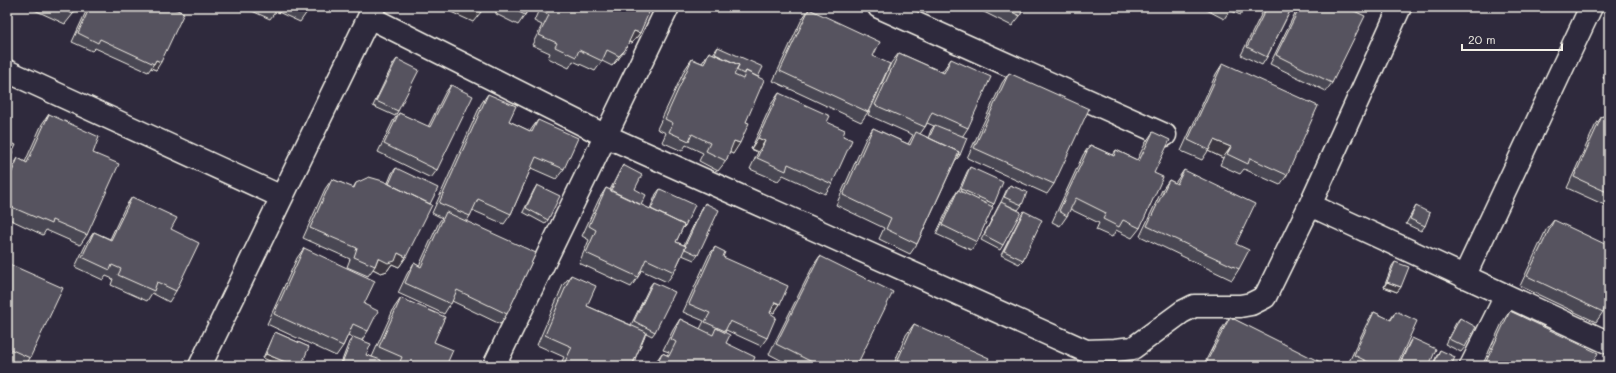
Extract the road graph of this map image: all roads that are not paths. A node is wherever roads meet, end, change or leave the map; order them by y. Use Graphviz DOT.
graph roads {
  1 [pos="668,7"];
  2 [pos="879,7"];
  3 [pos="1400,7"];
  4 [pos="1591,7"];
  5 [pos="372,12"];
  6 [pos="7,71"];
  7 [pos="1165,135"];
  8 [pos="606,136"];
  9 [pos="282,197"];
  10 [pos="1310,205"];
  11 [pos="1464,277"];
  12 [pos="1506,296"];
  13 [pos="1609,343"];
  14 [pos="200,366"];
  15 [pos="494,366"];
  16 [pos="1471,366"];
  1 -- 8 [label="street"];
  2 -- 7 [label="street"];
  3 -- 10 [label="street"];
  4 -- 11 [label="street"];
  5 -- 8 [label="street"];
  5 -- 9 [label="street"];
  6 -- 9 [label="street"];
  8 -- 10 [label="street"];
  8 -- 15 [label="street"];
  9 -- 14 [label="street"];
  10 -- 11 [label="street"];
  11 -- 12 [label="street"];
  12 -- 13 [label="street"];
  12 -- 16 [label="street"];
}
